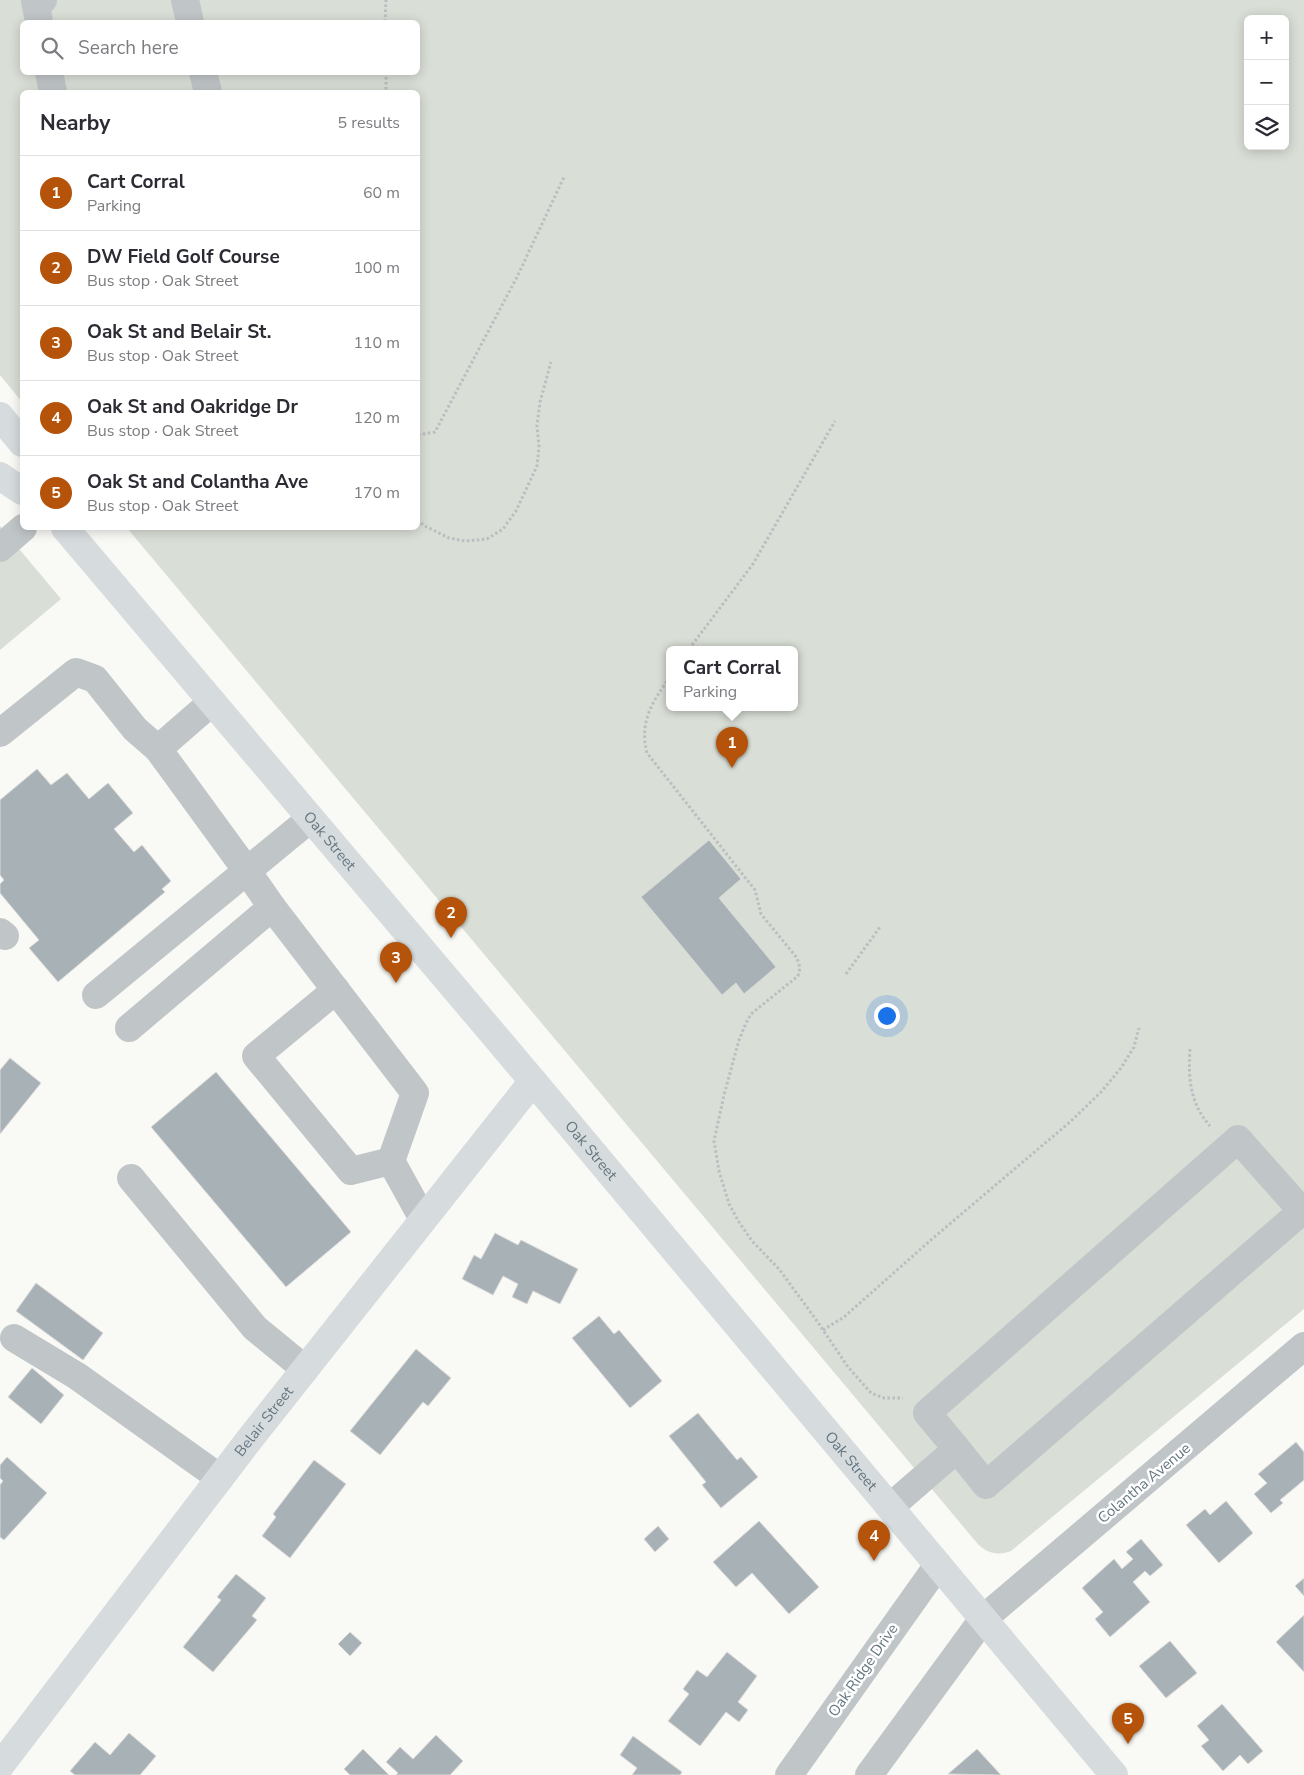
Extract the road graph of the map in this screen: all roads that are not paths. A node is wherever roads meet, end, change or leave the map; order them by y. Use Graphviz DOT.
graph roads {
  1 [pos="43,0"];
  2 [pos="185,0"];
  3 [pos="39,20"];
  4 [pos="190,20"];
  5 [pos="50,75"];
  6 [pos="204,75"];
  7 [pos="53,90"];
  8 [pos="208,90"];
  9 [pos="0,416"];
  10 [pos="20,441"];
  11 [pos="0,476"];
  12 [pos="20,490"];
  13 [pos="21,530"];
  14 [pos="67,530"];
  15 [pos="0,548"];
  16 [pos="212,702"];
  17 [pos="0,733"];
  18 [pos="158,749"];
  19 [pos="310,819"];
  20 [pos="247,871"];
  21 [pos="272,907"];
  22 [pos="336,990"];
  23 [pos="96,995"];
  24 [pos="129,1028"];
  25 [pos="533,1081"];
  26 [pos="391,1161"];
  27 [pos="131,1178"];
  28 [pos="423,1219"];
  29 [pos="14,1338"];
  30 [pos="1304,1346"];
  31 [pos="305,1369"];
  32 [pos="957,1449"];
  33 [pos="220,1478"];
  34 [pos="890,1508"];
  35 [pos="938,1565"];
  36 [pos="983,1619"];
  37 [pos="0,1766"];
  38 [pos="789,1775"];
  39 [pos="869,1775"];
  40 [pos="1114,1775"];
  1 -- 3 [label="street"];
  2 -- 4 [label="street"];
  5 -- 7 [label="street"];
  6 -- 8 [label="street"];
  9 -- 10 [label="main road"];
  11 -- 12 [label="main road"];
  13 -- 15 [label="street"];
  14 -- 16 [label="main road, Oak Street"];
  16 -- 18 [label="street"];
  16 -- 19 [label="main road, Oak Street"];
  17 -- 18 [label="street"];
  18 -- 20 [label="street"];
  19 -- 20 [label="street"];
  19 -- 25 [label="main road, Oak Street"];
  20 -- 21 [label="street"];
  20 -- 23 [label="street"];
  21 -- 22 [label="street"];
  21 -- 24 [label="street"];
  22 -- 26 [label="street"];
  22 -- 26 [label="street"];
  25 -- 28 [label="main road, Belair Street"];
  25 -- 34 [label="main road, Oak Street"];
  26 -- 28 [label="street"];
  27 -- 31 [label="street"];
  28 -- 31 [label="main road, Belair Street"];
  29 -- 33 [label="street"];
  30 -- 36 [label="street, Colantha Avenue"];
  31 -- 33 [label="main road, Belair Street"];
  32 -- 32 [label="street"];
  32 -- 34 [label="street"];
  33 -- 37 [label="main road, Belair Street"];
  34 -- 35 [label="main road, Oak Street"];
  35 -- 36 [label="main road, Oak Street"];
  35 -- 38 [label="street, Oak Ridge Drive"];
  36 -- 39 [label="street"];
  36 -- 40 [label="main road, Oak Street"];
}
